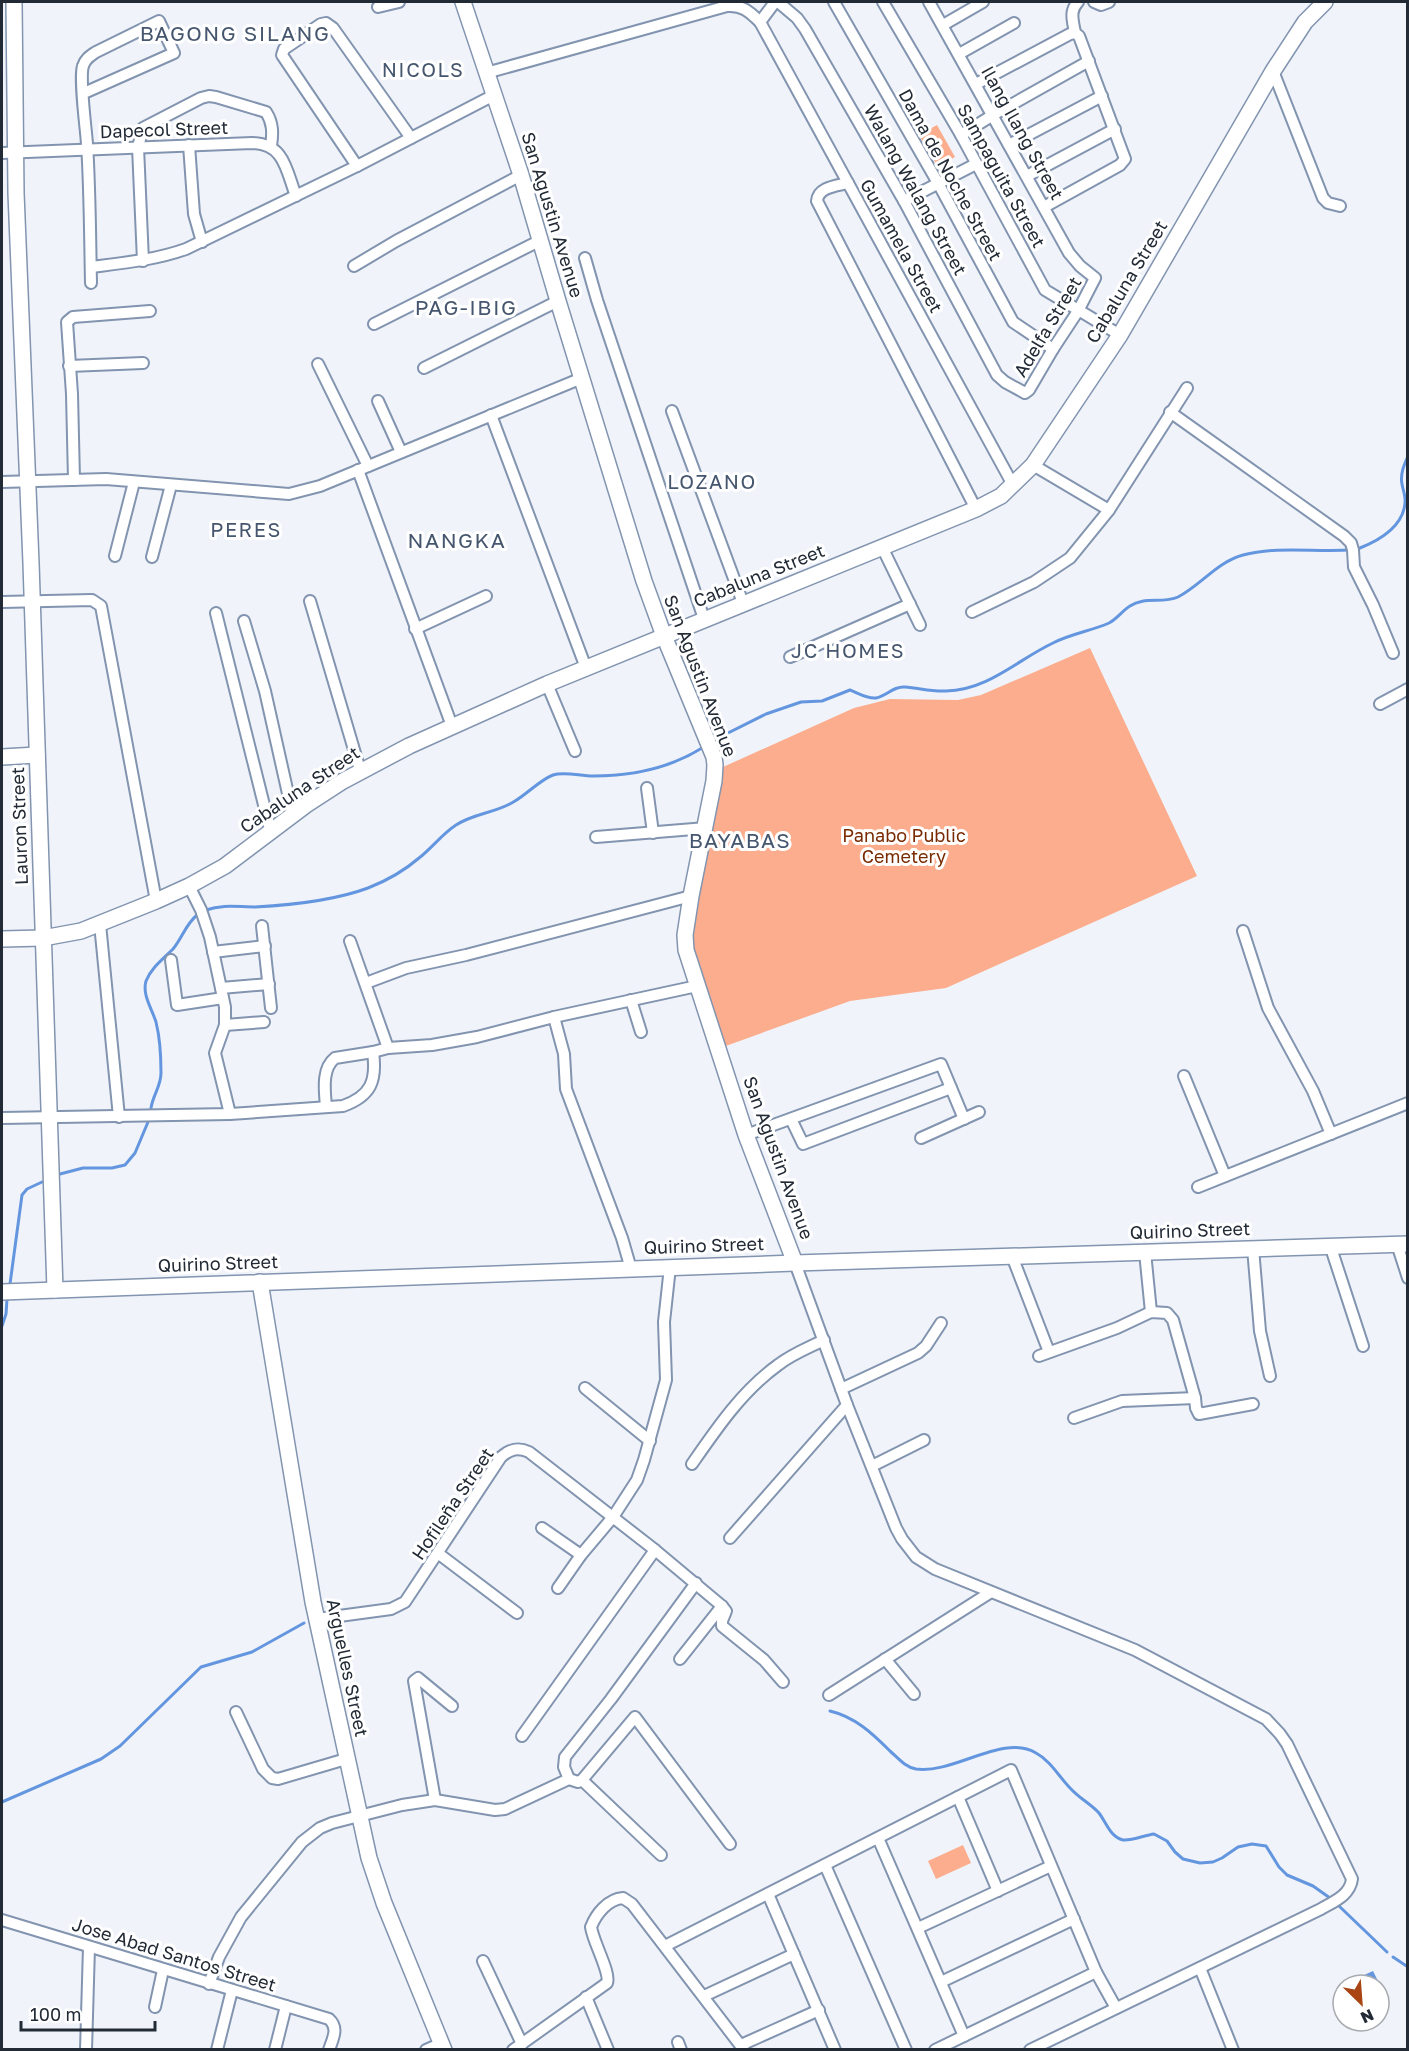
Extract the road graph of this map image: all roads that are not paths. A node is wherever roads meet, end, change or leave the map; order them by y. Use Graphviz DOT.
graph roads {
  1 [pos="14,2"];
  2 [pos="399,2"];
  3 [pos="463,2"];
  4 [pos="776,2"];
  5 [pos="834,2"];
  6 [pos="883,2"];
  7 [pos="929,2"];
  8 [pos="983,2"];
  9 [pos="1078,2"];
  10 [pos="1094,2"];
  11 [pos="1109,2"];
  12 [pos="1324,2"];
  13 [pos="378,7"];
  14 [pos="760,22"];
  15 [pos="1014,23"];
  16 [pos="943,25"];
  17 [pos="1072,33"];
  18 [pos="959,54"];
  19 [pos="1089,61"];
  20 [pos="1273,71"];
  21 [pos="486,73"];
  22 [pos="976,84"];
  23 [pos="84,93"];
  24 [pos="494,95"];
  25 [pos="1102,96"];
  26 [pos="993,115"];
  27 [pos="1115,129"];
  28 [pos="961,135"];
  29 [pos="411,138"];
  30 [pos="189,145"];
  31 [pos="1009,145"];
  32 [pos="271,146"];
  33 [pos="138,147"];
  34 [pos="87,149"];
  35 [pos="9,152"];
  36 [pos="976,164"];
  37 [pos="357,166"];
  38 [pos="521,175"];
  39 [pos="1027,176"];
  40 [pos="848,183"];
  41 [pos="938,183"];
  42 [pos="296,196"];
  43 [pos="904,201"];
  44 [pos="1340,206"];
  45 [pos="1044,207"];
  46 [pos="541,240"];
  47 [pos="202,242"];
  48 [pos="585,258"];
  49 [pos="143,261"];
  50 [pos="354,266"];
  51 [pos="91,267"];
  52 [pos="1092,274"];
  53 [pos="91,283"];
  54 [pos="558,301"];
  55 [pos="150,311"];
  56 [pos="1078,311"];
  57 [pos="374,324"];
  58 [pos="1120,335"];
  59 [pos="1053,349"];
  60 [pos="143,363"];
  61 [pos="318,364"];
  62 [pos="69,366"];
  63 [pos="424,368"];
  64 [pos="582,378"];
  65 [pos="1187,388"];
  66 [pos="1022,392"];
  67 [pos="378,401"];
  68 [pos="672,411"];
  69 [pos="1170,412"];
  70 [pos="491,415"];
  71 [pos="401,452"];
  72 [pos="1033,465"];
  73 [pos="363,468"];
  74 [pos="28,480"];
  75 [pos="74,480"];
  76 [pos="2,482"];
  77 [pos="134,482"];
  78 [pos="171,485"];
  79 [pos="1013,485"];
  80 [pos="976,509"];
  81 [pos="1109,510"];
  82 [pos="882,547"];
  83 [pos="115,556"];
  84 [pos="153,557"];
  85 [pos="486,596"];
  86 [pos="310,601"];
  87 [pos="2,602"];
  88 [pos="32,602"];
  89 [pos="743,603"];
  90 [pos="910,604"];
  91 [pos="972,612"];
  92 [pos="216,613"];
  93 [pos="704,619"];
  94 [pos="244,621"];
  95 [pos="921,625"];
  96 [pos="415,629"];
  97 [pos="664,636"];
  98 [pos="1392,653"];
  99 [pos="790,657"];
  100 [pos="586,668"];
  101 [pos="547,684"];
  102 [pos="1407,689"];
  103 [pos="1380,704"];
  104 [pos="452,726"];
  105 [pos="575,751"];
  106 [pos="37,755"];
  107 [pos="2,757"];
  108 [pos="360,770"];
  109 [pos="647,788"];
  110 [pos="293,816"];
  111 [pos="706,828"];
  112 [pos="271,833"];
  113 [pos="652,833"];
  114 [pos="596,837"];
  115 [pos="189,886"];
  116 [pos="691,896"];
  117 [pos="156,901"];
  118 [pos="100,924"];
  119 [pos="262,926"];
  120 [pos="1244,931"];
  121 [pos="43,938"];
  122 [pos="2,939"];
  123 [pos="350,940"];
  124 [pos="264,946"];
  125 [pos="213,952"];
  126 [pos="171,960"];
  127 [pos="366,983"];
  128 [pos="269,984"];
  129 [pos="697,986"];
  130 [pos="222,993"];
  131 [pos="631,1000"];
  132 [pos="272,1008"];
  133 [pos="554,1017"];
  134 [pos="264,1022"];
  135 [pos="225,1025"];
  136 [pos="641,1032"];
  137 [pos="388,1048"];
  138 [pos="373,1052"];
  139 [pos="1184,1076"];
  140 [pos="951,1088"];
  141 [pos="1407,1103"];
  142 [pos="326,1107"];
  143 [pos="980,1112"];
  144 [pos="230,1114"];
  145 [pos="49,1116"];
  146 [pos="119,1117"];
  147 [pos="2,1118"];
  148 [pos="790,1119"];
  149 [pos="964,1119"];
  150 [pos="1331,1134"];
  151 [pos="746,1135"];
  152 [pos="921,1138"];
  153 [pos="1226,1176"];
  154 [pos="1198,1187"];
  155 [pos="1402,1244"];
  156 [pos="1330,1245"];
  157 [pos="1253,1248"];
  158 [pos="1145,1252"];
  159 [pos="1012,1256"];
  160 [pos="795,1263"];
  161 [pos="670,1267"];
  162 [pos="631,1269"];
  163 [pos="1407,1278"];
  164 [pos="260,1282"];
  165 [pos="55,1290"];
  166 [pos="2,1292"];
  167 [pos="1150,1312"];
  168 [pos="941,1323"];
  169 [pos="824,1340"];
  170 [pos="1363,1346"];
  171 [pos="1270,1376"];
  172 [pos="585,1388"];
  173 [pos="841,1389"];
  174 [pos="1195,1398"];
  175 [pos="1253,1404"];
  176 [pos="847,1405"];
  177 [pos="1074,1418"];
  178 [pos="924,1440"];
  179 [pos="650,1441"];
  180 [pos="692,1464"];
  181 [pos="872,1466"];
  182 [pos="613,1517"];
  183 [pos="542,1528"];
  184 [pos="730,1538"];
  185 [pos="655,1550"];
  186 [pos="439,1554"];
  187 [pos="581,1555"];
  188 [pos="696,1582"];
  189 [pos="558,1588"];
  190 [pos="991,1592"];
  191 [pos="722,1606"];
  192 [pos="517,1613"];
  193 [pos="317,1619"];
  194 [pos="680,1659"];
  195 [pos="885,1659"];
  196 [pos="783,1682"];
  197 [pos="914,1694"];
  198 [pos="830,1695"];
  199 [pos="452,1706"];
  200 [pos="236,1712"];
  201 [pos="522,1736"];
  202 [pos="346,1759"];
  203 [pos="569,1779"];
  204 [pos="582,1780"];
  205 [pos="958,1797"];
  206 [pos="435,1800"];
  207 [pos="359,1817"];
  208 [pos="878,1838"];
  209 [pos="730,1844"];
  210 [pos="661,1856"];
  211 [pos="825,1865"];
  212 [pos="1052,1866"];
  213 [pos="998,1891"];
  214 [pos="768,1894"];
  215 [pos="1074,1919"];
  216 [pos="2,1920"];
  217 [pos="918,1928"];
  218 [pos="665,1946"];
  219 [pos="89,1947"];
  220 [pos="794,1954"];
  221 [pos="483,1961"];
  222 [pos="1200,1968"];
  223 [pos="163,1970"];
  224 [pos="1096,1972"];
  225 [pos="941,1982"];
  226 [pos="209,1984"];
  227 [pos="231,1990"];
  228 [pos="704,1996"];
  229 [pos="586,1997"];
  230 [pos="286,2006"];
  231 [pos="154,2007"];
  232 [pos="1116,2008"];
  233 [pos="819,2010"];
  234 [pos="964,2036"];
  235 [pos="443,2046"];
  236 [pos="523,2046"];
  237 [pos="1046,2046"];
  238 [pos="743,2047"];
  239 [pos="86,2049"];
  240 [pos="217,2049"];
  241 [pos="275,2049"];
  242 [pos="330,2049"];
  243 [pos="426,2049"];
  244 [pos="608,2049"];
  245 [pos="835,2049"];
  246 [pos="906,2049"];
  247 [pos="935,2049"];
  248 [pos="1030,2049"];
  249 [pos="1233,2049"];
  1 -- 35 [label="street, Lauron Street"];
  2 -- 13 [label="street"];
  3 -- 21 [label="street, San Agustin Avenue"];
  4 -- 14 [label="street"];
  4 -- 43 [label="street, Walang Walang Street"];
  5 -- 41 [label="street, Dama de Noche Street"];
  6 -- 28 [label="street, Sampaguita Street"];
  7 -- 16 [label="street, Ilang Ilang Street"];
  8 -- 16 [label="street"];
  9 -- 17 [label="street"];
  10 -- 11 [label="street"];
  12 -- 20 [label="street, Cabaluna Street"];
  14 -- 21 [label="street"];
  14 -- 40 [label="street, Gumamela Street"];
  15 -- 18 [label="street"];
  16 -- 18 [label="street, Ilang Ilang Street"];
  17 -- 19 [label="street"];
  17 -- 22 [label="street"];
  18 -- 22 [label="street, Ilang Ilang Street"];
  19 -- 25 [label="street"];
  19 -- 26 [label="street"];
  20 -- 44 [label="street"];
  20 -- 58 [label="street, Cabaluna Street"];
  21 -- 24 [label="street, San Agustin Avenue"];
  22 -- 26 [label="street, Ilang Ilang Street"];
  23 -- 23 [label="street"];
  23 -- 34 [label="street"];
  24 -- 29 [label="street"];
  24 -- 38 [label="street, San Agustin Avenue"];
  25 -- 27 [label="street"];
  25 -- 31 [label="street"];
  26 -- 28 [label="street"];
  26 -- 31 [label="street, Ilang Ilang Street"];
  27 -- 39 [label="street"];
  27 -- 45 [label="street"];
  28 -- 36 [label="street, Sampaguita Street"];
  29 -- 37 [label="street"];
  29 -- 37 [label="street"];
  30 -- 32 [label="street, Dapecol Street"];
  30 -- 33 [label="street, Dapecol Street"];
  30 -- 47 [label="street"];
  31 -- 39 [label="street, Ilang Ilang Street"];
  32 -- 33 [label="street"];
  32 -- 42 [label="street"];
  33 -- 34 [label="street, Dapecol Street"];
  33 -- 49 [label="street"];
  34 -- 35 [label="street, Dapecol Street"];
  34 -- 51 [label="street"];
  35 -- 74 [label="street, Lauron Street"];
  36 -- 41 [label="street"];
  36 -- 56 [label="street, Sampaguita Street"];
  37 -- 42 [label="street"];
  38 -- 46 [label="street, San Agustin Avenue"];
  38 -- 50 [label="street"];
  39 -- 45 [label="street, Ilang Ilang Street"];
  40 -- 79 [label="street, Gumamela Street"];
  40 -- 80 [label="street"];
  41 -- 43 [label="street"];
  41 -- 59 [label="street, Dama de Noche Street"];
  42 -- 47 [label="street"];
  43 -- 66 [label="street, Walang Walang Street"];
  45 -- 52 [label="street, Ilang Ilang Street"];
  46 -- 54 [label="street, San Agustin Avenue"];
  46 -- 57 [label="street"];
  47 -- 49 [label="street"];
  48 -- 93 [label="street"];
  49 -- 51 [label="street"];
  51 -- 53 [label="street"];
  52 -- 56 [label="street, Adelfa Street"];
  54 -- 63 [label="street"];
  54 -- 64 [label="street, San Agustin Avenue"];
  55 -- 62 [label="street"];
  56 -- 58 [label="street, Sampaguita Street"];
  56 -- 59 [label="street, Adelfa Street"];
  58 -- 72 [label="street, Cabaluna Street"];
  59 -- 66 [label="street, Adelfa Street"];
  60 -- 62 [label="street"];
  61 -- 73 [label="street"];
  62 -- 75 [label="street"];
  64 -- 70 [label="street"];
  64 -- 97 [label="street, San Agustin Avenue"];
  65 -- 69 [label="street"];
  67 -- 71 [label="street"];
  68 -- 89 [label="street"];
  69 -- 81 [label="street"];
  69 -- 98 [label="street"];
  70 -- 71 [label="street"];
  70 -- 100 [label="street"];
  71 -- 73 [label="street"];
  72 -- 79 [label="street, Cabaluna Street"];
  72 -- 81 [label="street"];
  73 -- 78 [label="street"];
  73 -- 96 [label="street"];
  74 -- 75 [label="street"];
  74 -- 76 [label="street"];
  74 -- 88 [label="street, Lauron Street"];
  75 -- 77 [label="street"];
  77 -- 78 [label="street"];
  77 -- 83 [label="street"];
  78 -- 84 [label="street"];
  79 -- 80 [label="street, Cabaluna Street"];
  80 -- 82 [label="street, Cabaluna Street"];
  81 -- 91 [label="street"];
  82 -- 89 [label="street, Cabaluna Street"];
  82 -- 90 [label="street"];
  85 -- 96 [label="street"];
  86 -- 108 [label="street"];
  87 -- 88 [label="street"];
  88 -- 106 [label="street, Lauron Street"];
  88 -- 117 [label="street"];
  89 -- 93 [label="street, Cabaluna Street"];
  90 -- 95 [label="street"];
  90 -- 99 [label="street"];
  92 -- 112 [label="street"];
  93 -- 97 [label="street, Cabaluna Street"];
  94 -- 110 [label="street"];
  96 -- 104 [label="street"];
  97 -- 100 [label="street, Cabaluna Street"];
  97 -- 111 [label="street, San Agustin Avenue"];
  100 -- 101 [label="street, Cabaluna Street"];
  101 -- 104 [label="street, Cabaluna Street"];
  101 -- 105 [label="street"];
  102 -- 103 [label="street"];
  104 -- 108 [label="street, Cabaluna Street"];
  106 -- 107 [label="street"];
  106 -- 121 [label="street, Lauron Street"];
  108 -- 110 [label="street, Cabaluna Street"];
  109 -- 113 [label="street"];
  110 -- 112 [label="street, Cabaluna Street"];
  111 -- 113 [label="street"];
  111 -- 116 [label="street, San Agustin Avenue"];
  112 -- 115 [label="street, Cabaluna Street"];
  113 -- 114 [label="street"];
  115 -- 117 [label="street, Cabaluna Street"];
  115 -- 125 [label="street"];
  116 -- 127 [label="street"];
  116 -- 129 [label="street, San Agustin Avenue"];
  117 -- 118 [label="street, Cabaluna Street"];
  118 -- 121 [label="street, Cabaluna Street"];
  118 -- 146 [label="street"];
  119 -- 124 [label="street"];
  120 -- 150 [label="street"];
  121 -- 122 [label="street, Cabaluna Street"];
  121 -- 145 [label="street, Lauron Street"];
  123 -- 127 [label="street"];
  124 -- 125 [label="street"];
  124 -- 128 [label="street"];
  125 -- 130 [label="street"];
  126 -- 130 [label="street"];
  127 -- 137 [label="street"];
  128 -- 130 [label="street"];
  128 -- 132 [label="street"];
  129 -- 131 [label="street"];
  129 -- 151 [label="street, San Agustin Avenue"];
  130 -- 135 [label="street"];
  131 -- 133 [label="street"];
  131 -- 136 [label="street"];
  133 -- 137 [label="street"];
  133 -- 162 [label="street"];
  134 -- 135 [label="street"];
  135 -- 144 [label="street"];
  137 -- 138 [label="street"];
  138 -- 142 [label="street"];
  138 -- 142 [label="street"];
  139 -- 153 [label="street"];
  140 -- 148 [label="street"];
  140 -- 148 [label="street"];
  140 -- 149 [label="street"];
  141 -- 150 [label="street"];
  142 -- 144 [label="street"];
  143 -- 149 [label="street"];
  144 -- 146 [label="street"];
  145 -- 146 [label="street"];
  145 -- 147 [label="street"];
  145 -- 165 [label="street, Lauron Street"];
  148 -- 151 [label="street"];
  149 -- 152 [label="street"];
  150 -- 153 [label="street"];
  151 -- 160 [label="street, San Agustin Avenue"];
  153 -- 154 [label="street"];
  155 -- 156 [label="street, Quirino Street"];
  155 -- 163 [label="street"];
  156 -- 157 [label="street, Quirino Street"];
  156 -- 170 [label="street"];
  157 -- 158 [label="street, Quirino Street"];
  157 -- 171 [label="street"];
  158 -- 159 [label="street, Quirino Street"];
  158 -- 167 [label="street"];
  159 -- 160 [label="street, Quirino Street"];
  159 -- 167 [label="street"];
  160 -- 161 [label="street, Quirino Street"];
  160 -- 169 [label="street"];
  161 -- 162 [label="street, Quirino Street"];
  161 -- 179 [label="street"];
  162 -- 164 [label="street, Quirino Street"];
  164 -- 165 [label="street, Quirino Street"];
  164 -- 193 [label="street, Arguelles Street"];
  165 -- 166 [label="street, Quirino Street"];
  167 -- 174 [label="street"];
  168 -- 173 [label="street"];
  169 -- 173 [label="street"];
  169 -- 180 [label="street"];
  172 -- 179 [label="street"];
  173 -- 176 [label="street"];
  174 -- 175 [label="street"];
  174 -- 177 [label="street"];
  176 -- 181 [label="street"];
  176 -- 184 [label="street"];
  178 -- 181 [label="street"];
  179 -- 182 [label="street"];
  181 -- 190 [label="street"];
  182 -- 185 [label="street, Hofileña Street"];
  182 -- 186 [label="street, Hofileña Street"];
  182 -- 187 [label="street"];
  183 -- 187 [label="street"];
  185 -- 188 [label="street, Hofileña Street"];
  185 -- 201 [label="street"];
  186 -- 192 [label="street"];
  186 -- 193 [label="street, Hofileña Street"];
  187 -- 189 [label="street"];
  188 -- 191 [label="street, Hofileña Street"];
  188 -- 203 [label="street"];
  190 -- 195 [label="street"];
  190 -- 222 [label="street"];
  191 -- 194 [label="street"];
  191 -- 196 [label="street"];
  193 -- 202 [label="street, Arguelles Street"];
  195 -- 197 [label="street"];
  195 -- 198 [label="street"];
  199 -- 206 [label="street"];
  200 -- 202 [label="street"];
  202 -- 207 [label="street, Arguelles Street"];
  203 -- 204 [label="street"];
  203 -- 206 [label="street"];
  204 -- 209 [label="street"];
  204 -- 210 [label="street"];
  205 -- 208 [label="street"];
  205 -- 212 [label="street"];
  205 -- 213 [label="street"];
  206 -- 207 [label="street"];
  207 -- 226 [label="street"];
  207 -- 235 [label="street, Arguelles Street"];
  208 -- 211 [label="street"];
  208 -- 217 [label="street"];
  211 -- 214 [label="street"];
  211 -- 246 [label="street"];
  212 -- 213 [label="street"];
  212 -- 215 [label="street"];
  213 -- 217 [label="street"];
  214 -- 218 [label="street"];
  214 -- 220 [label="street"];
  215 -- 224 [label="street"];
  215 -- 225 [label="street"];
  216 -- 219 [label="street, Jose Abad Santos Street"];
  217 -- 225 [label="street"];
  218 -- 228 [label="street"];
  218 -- 229 [label="street"];
  219 -- 223 [label="street, Jose Abad Santos Street"];
  219 -- 239 [label="street"];
  220 -- 228 [label="street"];
  220 -- 233 [label="street"];
  221 -- 236 [label="street"];
  222 -- 232 [label="street"];
  222 -- 249 [label="street"];
  223 -- 226 [label="street, Jose Abad Santos Street"];
  223 -- 231 [label="street"];
  224 -- 232 [label="street"];
  224 -- 234 [label="street"];
  225 -- 234 [label="street"];
  226 -- 227 [label="street, Jose Abad Santos Street"];
  227 -- 230 [label="street, Jose Abad Santos Street"];
  227 -- 240 [label="street"];
  228 -- 238 [label="street"];
  229 -- 236 [label="street"];
  229 -- 244 [label="street"];
  230 -- 241 [label="street"];
  230 -- 242 [label="street, Jose Abad Santos Street"];
  232 -- 237 [label="street"];
  233 -- 238 [label="street"];
  233 -- 245 [label="street"];
  234 -- 247 [label="street"];
  235 -- 243 [label="street"];
  237 -- 248 [label="street"];
}
